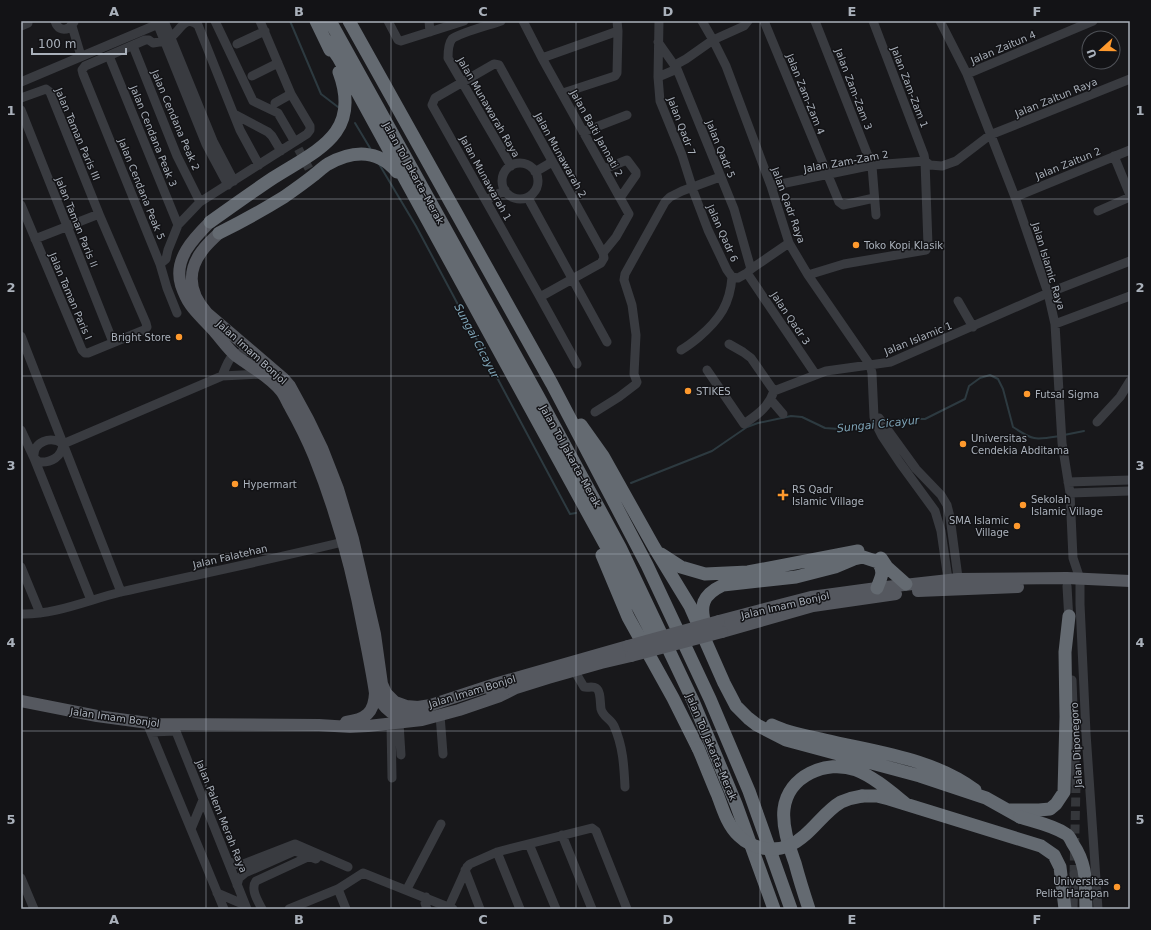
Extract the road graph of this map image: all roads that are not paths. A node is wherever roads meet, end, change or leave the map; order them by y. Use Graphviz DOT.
graph roads {
  1 [pos="27,21"];
  2 [pos="56,21"];
  3 [pos="215,21"];
  4 [pos="260,21"];
  5 [pos="316,21"];
  6 [pos="330,21"];
  7 [pos="349,21"];
  8 [pos="388,21"];
  9 [pos="430,21"];
  10 [pos="464,21"];
  11 [pos="500,21"];
  12 [pos="523,21"];
  13 [pos="617,21"];
  14 [pos="659,21"];
  15 [pos="702,21"];
  16 [pos="748,21"];
  17 [pos="764,21"];
  18 [pos="815,21"];
  19 [pos="873,21"];
  20 [pos="940,21"];
  21 [pos="1093,21"];
  22 [pos="163,22"];
  23 [pos="21,26"];
  24 [pos="71,26"];
  25 [pos="265,31"];
  26 [pos="618,31"];
  27 [pos="430,32"];
  28 [pos="168,39"];
  29 [pos="713,40"];
  30 [pos="327,41"];
  31 [pos="658,42"];
  32 [pos="237,44"];
  33 [pos="133,46"];
  34 [pos="109,56"];
  35 [pos="79,58"];
  36 [pos="542,58"];
  37 [pos="278,63"];
  38 [pos="676,67"];
  39 [pos="967,74"];
  40 [pos="252,76"];
  41 [pos="658,77"];
  42 [pos="1130,79"];
  43 [pos="21,82"];
  44 [pos="462,82"];
  45 [pos="291,94"];
  46 [pos="563,94"];
  47 [pos="21,98"];
  48 [pos="275,103"];
  49 [pos="21,110"];
  50 [pos="234,114"];
  51 [pos="627,115"];
  52 [pos="583,132"];
  53 [pos="990,135"];
  54 [pos="292,137"];
  55 [pos="1130,150"];
  56 [pos="281,151"];
  57 [pos="1114,156"];
  58 [pos="925,161"];
  59 [pos="552,162"];
  60 [pos="259,165"];
  61 [pos="511,166"];
  62 [pos="872,166"];
  63 [pos="604,169"];
  64 [pos="535,172"];
  65 [pos="827,175"];
  66 [pos="720,177"];
  67 [pos="231,183"];
  68 [pos="409,186"];
  69 [pos="771,186"];
  70 [pos="505,190"];
  71 [pos="693,190"];
  72 [pos="1130,196"];
  73 [pos="1015,197"];
  74 [pos="528,198"];
  75 [pos="620,198"];
  76 [pos="874,198"];
  77 [pos="487,200"];
  78 [pos="200,202"];
  79 [pos="21,204"];
  80 [pos="1098,211"];
  81 [pos="99,214"];
  82 [pos="876,215"];
  83 [pos="210,222"];
  84 [pos="178,225"];
  85 [pos="67,227"];
  86 [pos="219,233"];
  87 [pos="35,239"];
  88 [pos="789,243"];
  89 [pos="603,253"];
  90 [pos="1130,261"];
  91 [pos="160,264"];
  92 [pos="749,271"];
  93 [pos="808,275"];
  94 [pos="735,277"];
  95 [pos="572,279"];
  96 [pos="1048,293"];
  97 [pos="1130,296"];
  98 [pos="540,297"];
  99 [pos="958,301"];
  100 [pos="177,313"];
  101 [pos="1055,324"];
  102 [pos="973,327"];
  103 [pos="21,336"];
  104 [pos="114,342"];
  105 [pos="607,342"];
  106 [pos="729,344"];
  107 [pos="251,350"];
  108 [pos="681,350"];
  109 [pos="234,354"];
  110 [pos="578,364"];
  111 [pos="870,365"];
  112 [pos="707,370"];
  113 [pos="263,374"];
  114 [pos="816,375"];
  115 [pos="222,376"];
  116 [pos="1130,381"];
  117 [pos="552,384"];
  118 [pos="774,391"];
  119 [pos="771,400"];
  120 [pos="595,412"];
  121 [pos="783,414"];
  122 [pos="1097,422"];
  123 [pos="880,426"];
  124 [pos="21,430"];
  125 [pos="63,444"];
  126 [pos="34,458"];
  127 [pos="567,474"];
  128 [pos="1130,480"];
  129 [pos="330,481"];
  130 [pos="1068,482"];
  131 [pos="1130,491"];
  132 [pos="1070,493"];
  133 [pos="947,505"];
  134 [pos="935,512"];
  135 [pos="343,542"];
  136 [pos="654,547"];
  137 [pos="1073,558"];
  138 [pos="21,567"];
  139 [pos="887,567"];
  140 [pos="1130,581"];
  141 [pos="1067,582"];
  142 [pos="1080,583"];
  143 [pos="906,584"];
  144 [pos="954,585"];
  145 [pos="882,587"];
  146 [pos="1130,589"];
  147 [pos="121,592"];
  148 [pos="91,599"];
  149 [pos="38,613"];
  150 [pos="21,615"];
  151 [pos="1069,616"];
  152 [pos="720,627"];
  153 [pos="630,651"];
  154 [pos="574,670"];
  155 [pos="517,684"];
  156 [pos="375,693"];
  157 [pos="693,700"];
  158 [pos="21,701"];
  159 [pos="440,715"];
  160 [pos="395,724"];
  161 [pos="319,725"];
  162 [pos="149,728"];
  163 [pos="174,728"];
  164 [pos="444,754"];
  165 [pos="401,755"];
  166 [pos="392,778"];
  167 [pos="1076,784"];
  168 [pos="625,787"];
  169 [pos="986,798"];
  170 [pos="203,800"];
  171 [pos="906,804"];
  172 [pos="1008,810"];
  173 [pos="441,824"];
  174 [pos="191,829"];
  175 [pos="562,835"];
  176 [pos="529,844"];
  177 [pos="498,852"];
  178 [pos="311,854"];
  179 [pos="228,861"];
  180 [pos="347,869"];
  181 [pos="464,870"];
  182 [pos="1074,874"];
  183 [pos="21,878"];
  184 [pos="385,884"];
  185 [pos="237,885"];
  186 [pos="338,889"];
  187 [pos="406,890"];
  188 [pos="217,893"];
  189 [pos="426,903"];
  190 [pos="304,906"];
  191 [pos="246,907"];
  192 [pos="447,908"];
  193 [pos="34,909"];
  194 [pos="224,909"];
  195 [pos="262,909"];
  196 [pos="289,909"];
  197 [pos="346,909"];
  198 [pos="480,909"];
  199 [pos="520,909"];
  200 [pos="556,909"];
  201 [pos="592,909"];
  202 [pos="627,909"];
  203 [pos="774,909"];
  204 [pos="791,909"];
  205 [pos="809,909"];
  206 [pos="1064,909"];
  207 [pos="1074,909"];
  208 [pos="1086,909"];
  209 [pos="1098,909"];
  1 -- 23 [label="street"];
  2 -- 24 [label="street"];
  3 -- 54 [label="street"];
  4 -- 25 [label="street"];
  5 -- 30 [label="highway"];
  6 -- 157 [label="highway, Jalan Tol Jakarta–Merak"];
  7 -- 117 [label="highway, Jalan Tol Jakarta–Merak"];
  8 -- 27 [label="street"];
  9 -- 27 [label="street"];
  10 -- 27 [label="street"];
  11 -- 44 [label="street, Jalan Munawarah Raya"];
  12 -- 36 [label="street, Jalan Baiti Jannati 2"];
  13 -- 26 [label="street"];
  14 -- 31 [label="street, Jalan Qadr 7"];
  15 -- 29 [label="street, Jalan Qadr Raya"];
  16 -- 29 [label="street"];
  17 -- 65 [label="street, Jalan Zam-Zam 4"];
  18 -- 62 [label="street, Jalan Zam-Zam 3"];
  19 -- 58 [label="street, Jalan Zam-Zam 1"];
  20 -- 39 [label="street, Jalan Islamic Raya"];
  21 -- 39 [label="street, Jalan Zaitun 4"];
  22 -- 28 [label="street"];
  22 -- 35 [label="street"];
  24 -- 35 [label="street"];
  25 -- 32 [label="street"];
  25 -- 37 [label="street"];
  26 -- 36 [label="street"];
  26 -- 46 [label="street"];
  28 -- 33 [label="street"];
  28 -- 50 [label="street"];
  28 -- 67 [label="street"];
  29 -- 38 [label="street"];
  29 -- 69 [label="street, Jalan Qadr Raya"];
  30 -- 68 [label="highway"];
  30 -- 83 [label="highway"];
  31 -- 38 [label="street, Jalan Qadr 5"];
  31 -- 41 [label="street, Jalan Qadr 7"];
  33 -- 34 [label="street"];
  33 -- 78 [label="street, Jalan Cendana Peak 2"];
  34 -- 84 [label="street, Jalan Cendana Peak 3"];
  34 -- 91 [label="street, Jalan Cendana Peak 5"];
  35 -- 43 [label="street"];
  36 -- 46 [label="street, Jalan Baiti Jannati 2"];
  37 -- 40 [label="street"];
  37 -- 45 [label="street"];
  38 -- 41 [label="street"];
  38 -- 66 [label="street, Jalan Qadr 5"];
  39 -- 53 [label="street, Jalan Islamic Raya"];
  41 -- 71 [label="street, Jalan Qadr 7"];
  42 -- 53 [label="street, Jalan Zaitun Raya"];
  44 -- 59 [label="street, Jalan Munawarah 2"];
  44 -- 61 [label="street, Jalan Munawarah Raya"];
  44 -- 77 [label="street, Jalan Munawarah 1"];
  45 -- 48 [label="street"];
  45 -- 56 [label="street"];
  46 -- 52 [label="street, Jalan Baiti Jannati 2"];
  47 -- 81 [label="street, Jalan Taman Paris III"];
  49 -- 85 [label="street, Jalan Taman Paris II"];
  50 -- 56 [label="street"];
  50 -- 60 [label="street"];
  51 -- 52 [label="street"];
  52 -- 63 [label="street, Jalan Baiti Jannati 2"];
  53 -- 58 [label="street, Jalan Zaitun Raya"];
  53 -- 73 [label="street, Jalan Islamic Raya"];
  55 -- 57 [label="street, Jalan Zaitun 2"];
  56 -- 60 [label="street"];
  57 -- 72 [label="street"];
  57 -- 73 [label="street, Jalan Zaitun 2"];
  58 -- 62 [label="street, Jalan Zam-Zam 2"];
  58 -- 93 [label="street, Jalan Zam-Zam 1"];
  59 -- 64 [label="street"];
  59 -- 89 [label="street, Jalan Munawarah 2"];
  60 -- 67 [label="street"];
  61 -- 64 [label="street"];
  61 -- 70 [label="street"];
  62 -- 65 [label="street, Jalan Zam-Zam 2"];
  62 -- 76 [label="street, Jalan Zam-Zam 3"];
  63 -- 75 [label="street, Jalan Baiti Jannati 2"];
  63 -- 75 [label="street"];
  64 -- 74 [label="street"];
  65 -- 69 [label="street, Jalan Zam-Zam 2"];
  65 -- 76 [label="street, Jalan Zam-Zam 4"];
  66 -- 71 [label="street"];
  66 -- 92 [label="street, Jalan Qadr 5"];
  67 -- 78 [label="street"];
  68 -- 86 [label="highway"];
  68 -- 127 [label="highway"];
  69 -- 88 [label="street, Jalan Qadr Raya"];
  70 -- 74 [label="street"];
  70 -- 77 [label="street"];
  71 -- 94 [label="street, Jalan Qadr 6"];
  71 -- 120 [label="street"];
  72 -- 80 [label="street"];
  73 -- 96 [label="street, Jalan Islamic Raya"];
  74 -- 95 [label="street"];
  75 -- 89 [label="street, Jalan Baiti Jannati 2"];
  76 -- 82 [label="street, Jalan Zam-Zam 3"];
  77 -- 98 [label="street, Jalan Munawarah 1"];
  78 -- 84 [label="street"];
  79 -- 87 [label="street, Jalan Taman Paris I"];
  81 -- 85 [label="street"];
  81 -- 104 [label="street, Jalan Taman Paris III"];
  83 -- 109 [label="main road, Jalan Imam Bonjol"];
  84 -- 91 [label="street"];
  85 -- 87 [label="street"];
  85 -- 104 [label="street, Jalan Taman Paris II"];
  86 -- 107 [label="main road, Jalan Imam Bonjol"];
  87 -- 104 [label="street, Jalan Taman Paris I"];
  88 -- 92 [label="street"];
  88 -- 93 [label="street, Jalan Qadr Raya"];
  89 -- 95 [label="street"];
  90 -- 96 [label="street, Jalan Islamic 1"];
  91 -- 100 [label="street, Jalan Cendana Peak 5"];
  92 -- 94 [label="street"];
  92 -- 114 [label="street, Jalan Qadr 3"];
  93 -- 111 [label="street, Jalan Qadr Raya"];
  94 -- 108 [label="street"];
  95 -- 98 [label="street"];
  95 -- 105 [label="street"];
  96 -- 101 [label="street, Jalan Islamic Raya"];
  96 -- 102 [label="street, Jalan Islamic 1"];
  97 -- 101 [label="street"];
  98 -- 110 [label="street, Jalan Munawarah 1"];
  99 -- 102 [label="street"];
  101 -- 130 [label="street, Jalan Islamic Raya"];
  102 -- 111 [label="street, Jalan Islamic 1"];
  103 -- 125 [label="street"];
  106 -- 118 [label="street"];
  107 -- 109 [label="street"];
  107 -- 129 [label="main road, Jalan Imam Bonjol"];
  109 -- 113 [label="main road, Jalan Imam Bonjol"];
  109 -- 115 [label="street"];
  111 -- 114 [label="street, Jalan Islamic 1"];
  111 -- 123 [label="street, Jalan Qadr Raya"];
  112 -- 119 [label="street"];
  113 -- 115 [label="street"];
  113 -- 129 [label="main road, Jalan Imam Bonjol"];
  114 -- 118 [label="street, Jalan Islamic 1"];
  115 -- 125 [label="street"];
  116 -- 122 [label="street"];
  117 -- 136 [label="highway"];
  117 -- 204 [label="highway, Jalan Tol Jakarta–Merak"];
  118 -- 119 [label="street"];
  119 -- 121 [label="street"];
  123 -- 133 [label="street, Jalan Qadr Raya"];
  123 -- 134 [label="street, Jalan Qadr Raya"];
  124 -- 126 [label="street"];
  125 -- 126 [label="street"];
  125 -- 126 [label="street"];
  125 -- 147 [label="street"];
  126 -- 148 [label="street"];
  127 -- 157 [label="highway"];
  127 -- 171 [label="highway, bridge"];
  128 -- 130 [label="street"];
  129 -- 135 [label="main road, Jalan Imam Bonjol"];
  129 -- 155 [label="main road, Jalan Imam Bonjol"];
  130 -- 132 [label="street, Jalan Islamic Raya"];
  131 -- 132 [label="street"];
  132 -- 137 [label="street, Jalan Islamic Raya"];
  133 -- 134 [label="street"];
  133 -- 144 [label="street, Jalan Qadr Raya"];
  134 -- 144 [label="street, Jalan Qadr Raya"];
  135 -- 147 [label="street, Jalan Falatehan"];
  135 -- 156 [label="main road, Jalan Imam Bonjol"];
  136 -- 139 [label="highway"];
  136 -- 169 [label="highway"];
  137 -- 141 [label="street, Jalan Islamic Raya"];
  137 -- 142 [label="street, Jalan Islamic Raya"];
  138 -- 149 [label="street"];
  139 -- 143 [label="highway"];
  139 -- 145 [label="highway"];
  140 -- 142 [label="main road"];
  141 -- 142 [label="main road, Jalan Imam Bonjol"];
  141 -- 144 [label="main road, Jalan Imam Bonjol"];
  141 -- 151 [label="street, Jalan Diponegoro"];
  142 -- 146 [label="main road"];
  142 -- 209 [label="street, Jalan Diponegoro"];
  143 -- 144 [label="main road, Jalan Imam Bonjol"];
  143 -- 145 [label="main road, Jalan Imam Bonjol"];
  144 -- 152 [label="main road, Jalan Imam Bonjol"];
  145 -- 152 [label="main road, Jalan Imam Bonjol"];
  145 -- 169 [label="highway"];
  147 -- 148 [label="street, Jalan Falatehan"];
  148 -- 149 [label="street, Jalan Falatehan"];
  149 -- 150 [label="street, Jalan Falatehan"];
  151 -- 167 [label="street, Jalan Diponegoro"];
  151 -- 172 [label="highway"];
  152 -- 153 [label="main road, Jalan Imam Bonjol, bridge"];
  153 -- 154 [label="main road, Jalan Imam Bonjol"];
  153 -- 155 [label="main road, Jalan Imam Bonjol"];
  154 -- 155 [label="main road, Jalan Imam Bonjol"];
  154 -- 168 [label="street"];
  155 -- 156 [label="main road"];
  155 -- 159 [label="main road, Jalan Imam Bonjol"];
  156 -- 161 [label="main road"];
  157 -- 203 [label="highway, Jalan Tol Jakarta–Merak"];
  158 -- 162 [label="main road, Jalan Imam Bonjol"];
  159 -- 160 [label="main road, Jalan Imam Bonjol"];
  159 -- 164 [label="street"];
  160 -- 161 [label="main road, Jalan Imam Bonjol"];
  160 -- 165 [label="street"];
  160 -- 166 [label="street"];
  161 -- 163 [label="main road, Jalan Imam Bonjol"];
  162 -- 163 [label="main road, Jalan Imam Bonjol"];
  162 -- 174 [label="street"];
  163 -- 170 [label="street, Jalan Palem Merah Raya"];
  169 -- 172 [label="highway"];
  170 -- 174 [label="street"];
  170 -- 179 [label="street, Jalan Palem Merah Raya"];
  171 -- 205 [label="highway"];
  171 -- 206 [label="highway"];
  172 -- 208 [label="highway, bridge"];
  173 -- 187 [label="street"];
  174 -- 188 [label="street"];
  175 -- 176 [label="street"];
  175 -- 201 [label="street"];
  175 -- 202 [label="street"];
  176 -- 177 [label="street"];
  176 -- 200 [label="street"];
  177 -- 181 [label="street"];
  177 -- 199 [label="street"];
  178 -- 179 [label="street"];
  178 -- 180 [label="street"];
  178 -- 185 [label="street"];
  178 -- 195 [label="street"];
  179 -- 185 [label="street, Jalan Palem Merah Raya"];
  181 -- 192 [label="street"];
  181 -- 198 [label="street"];
  182 -- 207 [label="street"];
  183 -- 193 [label="street"];
  184 -- 186 [label="street"];
  184 -- 187 [label="street"];
  184 -- 189 [label="street"];
  185 -- 191 [label="street, Jalan Palem Merah Raya"];
  186 -- 190 [label="street"];
  186 -- 197 [label="street"];
  187 -- 189 [label="street"];
  188 -- 191 [label="street"];
  188 -- 194 [label="street"];
  189 -- 192 [label="street"];
  190 -- 196 [label="street"];
}
